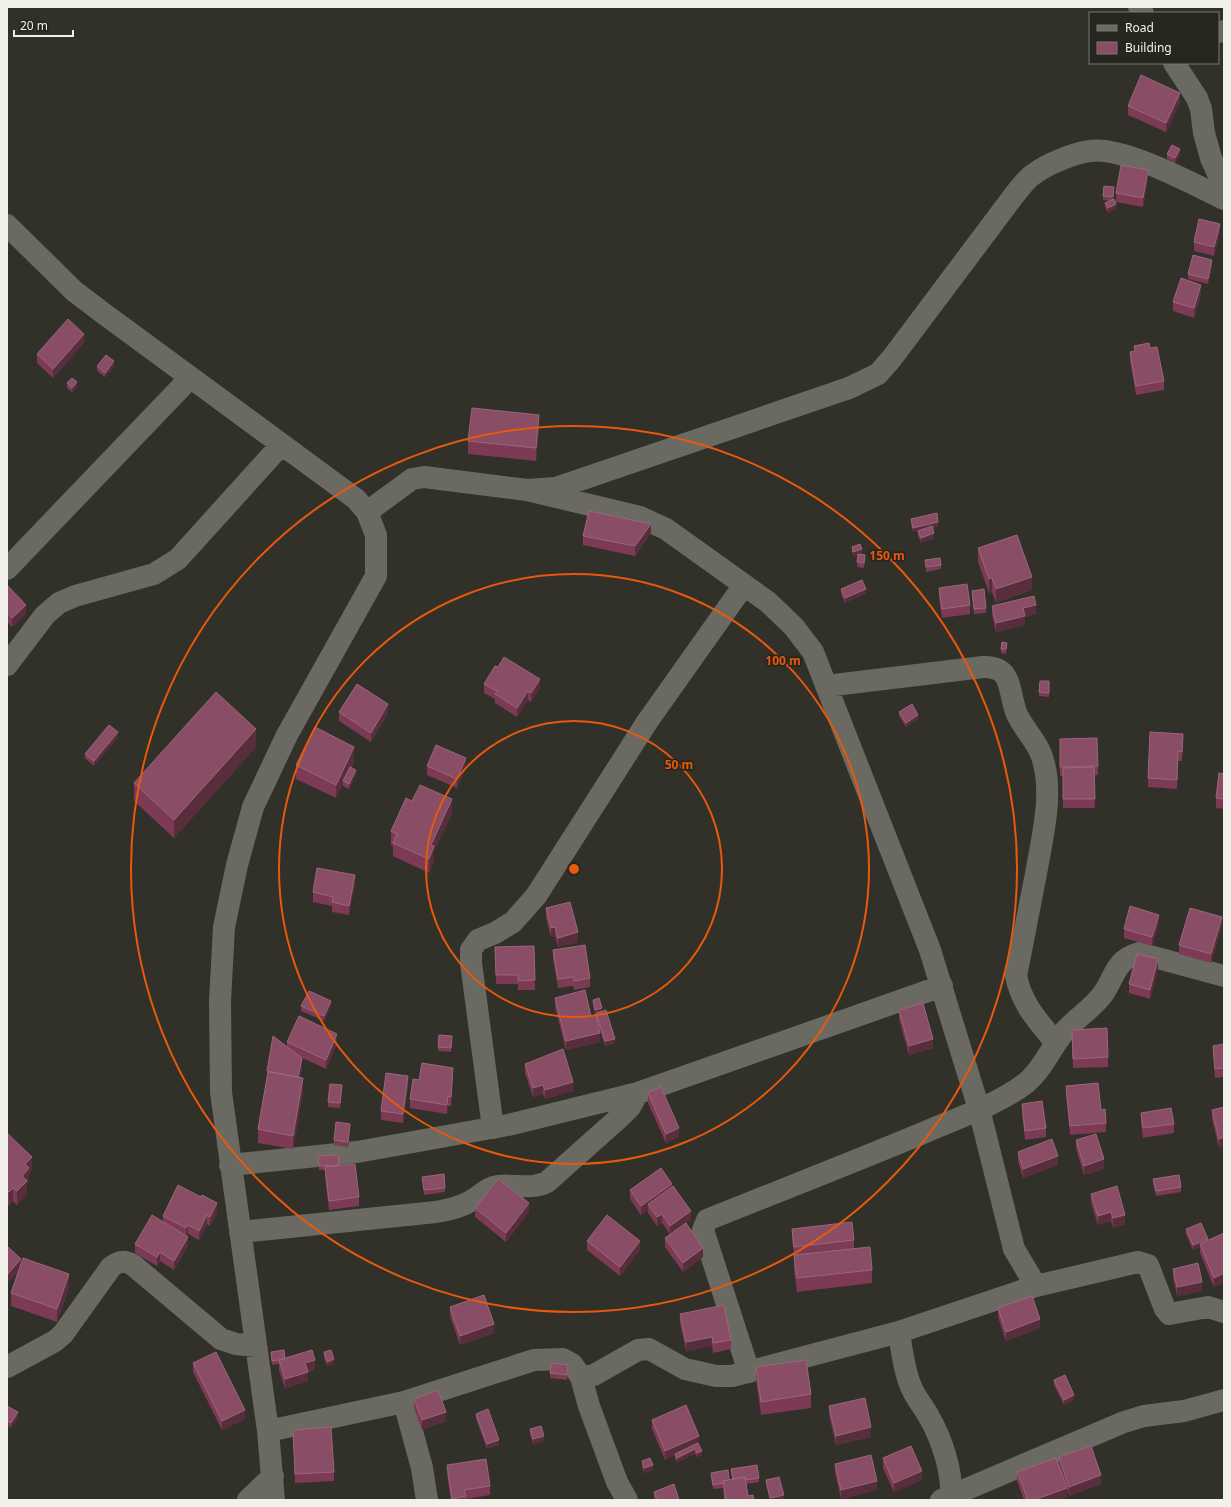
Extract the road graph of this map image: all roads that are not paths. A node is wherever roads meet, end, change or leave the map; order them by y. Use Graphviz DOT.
graph roads {
  1 [pos="1175,64"];
  2 [pos="1224,187"];
  3 [pos="1224,199"];
  4 [pos="7,225"];
  5 [pos="190,378"];
  6 [pos="281,445"];
  7 [pos="527,490"];
  8 [pos="367,512"];
  9 [pos="7,569"];
  10 [pos="744,585"];
  11 [pos="7,665"];
  12 [pos="826,686"];
  13 [pos="1224,976"];
  14 [pos="942,986"];
  15 [pos="1056,1043"];
  16 [pos="638,1093"];
  17 [pos="979,1109"];
  18 [pos="493,1128"];
  19 [pos="230,1165"];
  20 [pos="240,1232"];
  21 [pos="1036,1286"];
  22 [pos="1224,1312"];
  23 [pos="899,1332"];
  24 [pos="256,1346"];
  25 [pos="7,1367"];
  26 [pos="749,1372"];
  27 [pos="581,1377"];
  28 [pos="1224,1400"];
  29 [pos="404,1402"];
  30 [pos="268,1431"];
  31 [pos="273,1476"];
  32 [pos="947,1499"];
  33 [pos="248,1500"];
  34 [pos="274,1500"];
  35 [pos="427,1500"];
  36 [pos="626,1500"];
  1 -- 2 [label="street"];
  3 -- 7 [label="street"];
  4 -- 5 [label="street"];
  5 -- 6 [label="street"];
  5 -- 9 [label="street"];
  6 -- 8 [label="street"];
  6 -- 11 [label="street"];
  7 -- 8 [label="street"];
  7 -- 10 [label="street"];
  8 -- 19 [label="street"];
  10 -- 12 [label="street"];
  10 -- 18 [label="street"];
  12 -- 14 [label="street"];
  12 -- 15 [label="street"];
  13 -- 15 [label="street"];
  14 -- 16 [label="street"];
  14 -- 17 [label="street"];
  15 -- 17 [label="street"];
  16 -- 18 [label="street"];
  16 -- 20 [label="street"];
  17 -- 21 [label="street"];
  17 -- 26 [label="street"];
  18 -- 19 [label="street"];
  19 -- 20 [label="street"];
  20 -- 24 [label="street"];
  21 -- 22 [label="street"];
  21 -- 23 [label="street"];
  23 -- 26 [label="street"];
  23 -- 32 [label="street"];
  24 -- 25 [label="street"];
  24 -- 30 [label="street"];
  26 -- 27 [label="street"];
  27 -- 29 [label="street"];
  27 -- 36 [label="street"];
  28 -- 32 [label="street"];
  29 -- 30 [label="street"];
  29 -- 35 [label="street"];
  30 -- 31 [label="street"];
  31 -- 33 [label="street"];
  31 -- 34 [label="street"];
}
